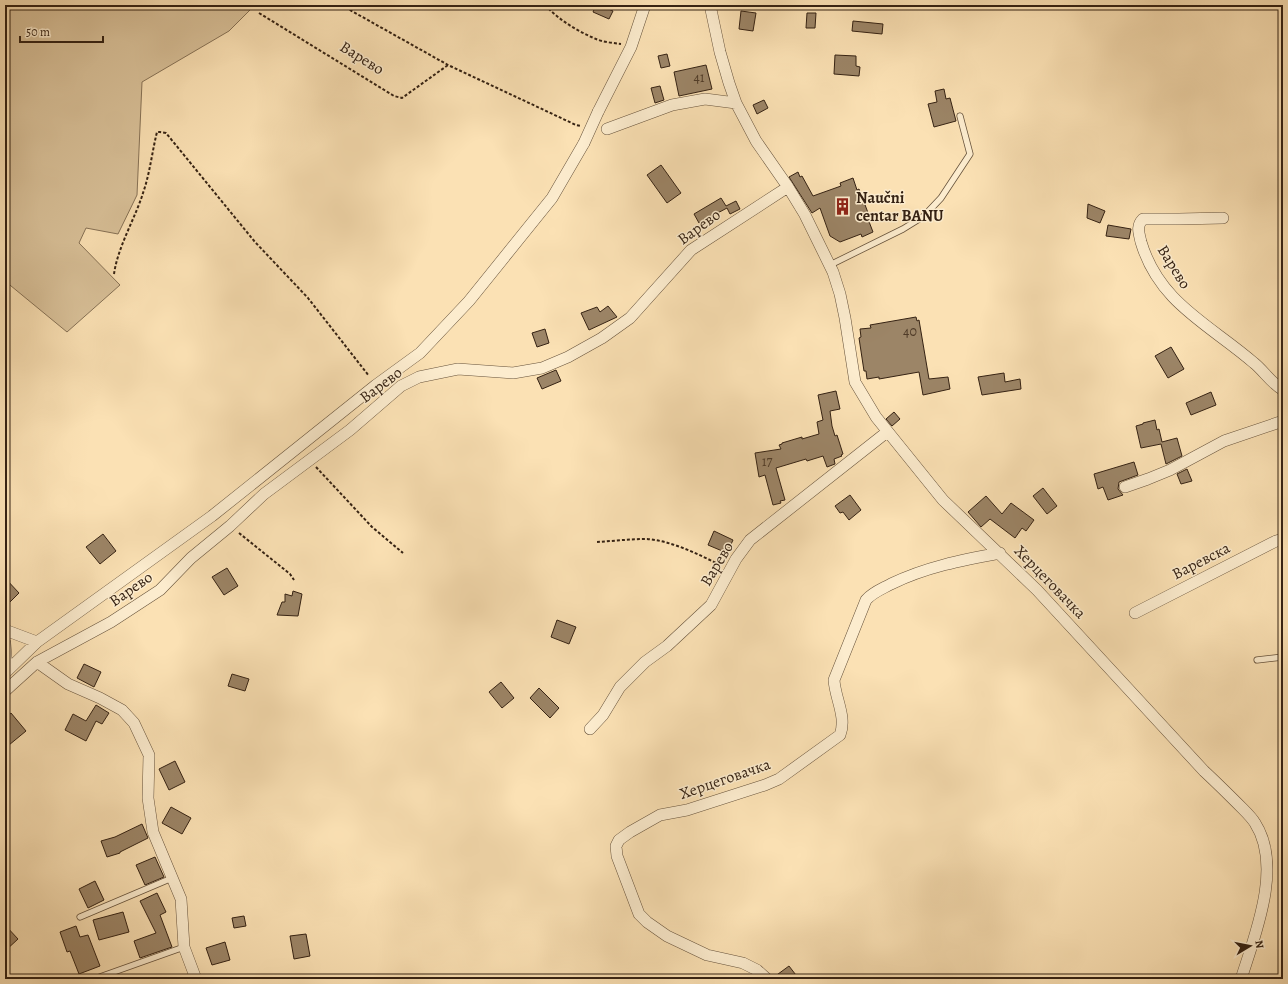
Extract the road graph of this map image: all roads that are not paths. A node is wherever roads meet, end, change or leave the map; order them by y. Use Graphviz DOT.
graph roads {
  1 [pos="645,5"];
  2 [pos="710,5"];
  3 [pos="736,102"];
  4 [pos="960,116"];
  5 [pos="607,128"];
  6 [pos="788,187"];
  7 [pos="1223,218"];
  8 [pos="830,265"];
  9 [pos="394,372"];
  10 [pos="402,386"];
  11 [pos="1283,390"];
  12 [pos="1283,421"];
  13 [pos="887,432"];
  14 [pos="1125,487"];
  15 [pos="1283,538"];
  16 [pos="1000,553"];
  17 [pos="1135,613"];
  18 [pos="5,630"];
  19 [pos="37,642"];
  20 [pos="5,643"];
  21 [pos="1283,657"];
  22 [pos="1257,660"];
  23 [pos="37,662"];
  24 [pos="6,672"];
  25 [pos="5,690"];
  26 [pos="590,729"];
  27 [pos="172,878"];
  28 [pos="80,917"];
  29 [pos="184,947"];
  30 [pos="94,979"];
  31 [pos="196,979"];
  32 [pos="767,979"];
  33 [pos="1241,979"];
  1 -- 9 [label="street, bridge"];
  2 -- 3 [label="street"];
  3 -- 5 [label="street"];
  3 -- 6 [label="street"];
  4 -- 8 [label="lane"];
  6 -- 8 [label="street"];
  6 -- 10 [label="street, Варево"];
  7 -- 11 [label="street, Варево"];
  8 -- 13 [label="street"];
  9 -- 10 [label="street"];
  9 -- 19 [label="street"];
  10 -- 23 [label="street, Варево"];
  12 -- 14 [label="street"];
  13 -- 16 [label="street"];
  13 -- 26 [label="street, Варево"];
  15 -- 17 [label="street, Варевска"];
  16 -- 32 [label="street, Херцеговачка"];
  16 -- 33 [label="street, Херцеговачка"];
  18 -- 19 [label="street"];
  19 -- 24 [label="street"];
  20 -- 24 [label="street"];
  21 -- 22 [label="lane"];
  23 -- 25 [label="street, Варево"];
  23 -- 27 [label="street"];
  27 -- 28 [label="lane"];
  27 -- 29 [label="street"];
  29 -- 30 [label="lane"];
  29 -- 31 [label="street"];
}
